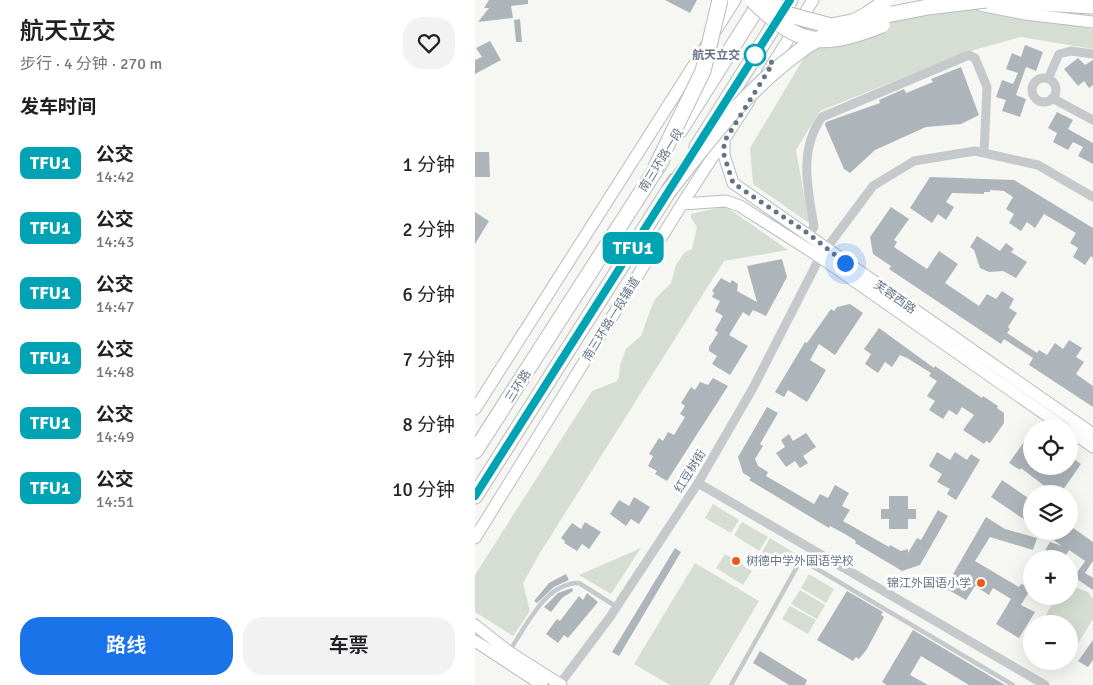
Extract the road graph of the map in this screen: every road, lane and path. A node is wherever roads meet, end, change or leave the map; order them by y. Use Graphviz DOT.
graph roads {
  1 [pos="710,0"];
  2 [pos="720,0"];
  3 [pos="735,0"];
  4 [pos="752,0"];
  5 [pos="762,0"];
  6 [pos="769,0"];
  7 [pos="790,0"];
  8 [pos="813,0"];
  9 [pos="886,0"];
  10 [pos="916,0"];
  11 [pos="952,0"];
  12 [pos="1093,6"];
  13 [pos="1093,22"];
  14 [pos="1093,54"];
  15 [pos="1048,79"];
  16 [pos="1052,98"];
  17 [pos="1093,120"];
  18 [pos="675,129"];
  19 [pos="724,142"];
  20 [pos="984,153"];
  21 [pos="655,169"];
  22 [pos="668,192"];
  23 [pos="1093,197"];
  24 [pos="682,204"];
  25 [pos="809,234"];
  26 [pos="823,253"];
  27 [pos="561,320"];
  28 [pos="475,409"];
  29 [pos="1053,420"];
  30 [pos="1093,434"];
  31 [pos="1078,437"];
  32 [pos="1093,447"];
  33 [pos="475,451"];
  34 [pos="698,483"];
  35 [pos="475,496"];
  36 [pos="475,538"];
  37 [pos="617,607"];
  38 [pos="475,625"];
  39 [pos="475,641"];
  40 [pos="509,652"];
  41 [pos="542,685"];
  42 [pos="560,685"];
  43 [pos="731,685"];
  44 [pos="1013,685"];
  45 [pos="1045,685"];
  1 -- 18 [label="highway, bridge"];
  2 -- 18 [label="highway, bridge"];
  3 -- 28 [label="main road"];
  4 -- 10 [label="highway, bridge"];
  5 -- 21 [label="highway, 南三环路一段, bridge"];
  6 -- 12 [label="highway, bridge"];
  7 -- 22 [label="highway, 南三环路一段, bridge"];
  8 -- 19 [label="main road, 南三环路一段辅道"];
  9 -- 22 [label="highway, bridge"];
  11 -- 13 [label="main road"];
  14 -- 15 [label="street"];
  15 -- 16 [label="street"];
  15 -- 16 [label="street"];
  16 -- 17 [label="street"];
  18 -- 21 [label="highway, bridge"];
  19 -- 24 [label="main road, 南三环路一段辅道"];
  19 -- 25 [label="main road, 芙蓉西路"];
  20 -- 23 [label="street, 红豆树街"];
  20 -- 25 [label="street"];
  20 -- 26 [label="street, 红豆树街"];
  21 -- 27 [label="highway, 南三环路一段"];
  22 -- 35 [label="highway, 南三环路一段"];
  24 -- 26 [label="main road, 芙蓉西路"];
  24 -- 36 [label="main road, 南三环路一段辅道"];
  25 -- 26 [label="main road, 芙蓉西路"];
  26 -- 29 [label="main road, 芙蓉西路"];
  26 -- 30 [label="main road, 芙蓉西路"];
  26 -- 34 [label="street, 红豆树街"];
  27 -- 33 [label="highway, 三环路"];
  31 -- 32 [label="main road, 芙蓉西路"];
  34 -- 37 [label="street, 红豆树街"];
  34 -- 45 [label="street"];
  37 -- 40 [label="lane"];
  37 -- 42 [label="street, 红豆树街"];
  38 -- 40 [label="main road"];
  39 -- 41 [label="main road"];
  40 -- 42 [label="main road"];
  43 -- 44 [label="lane"];
}
